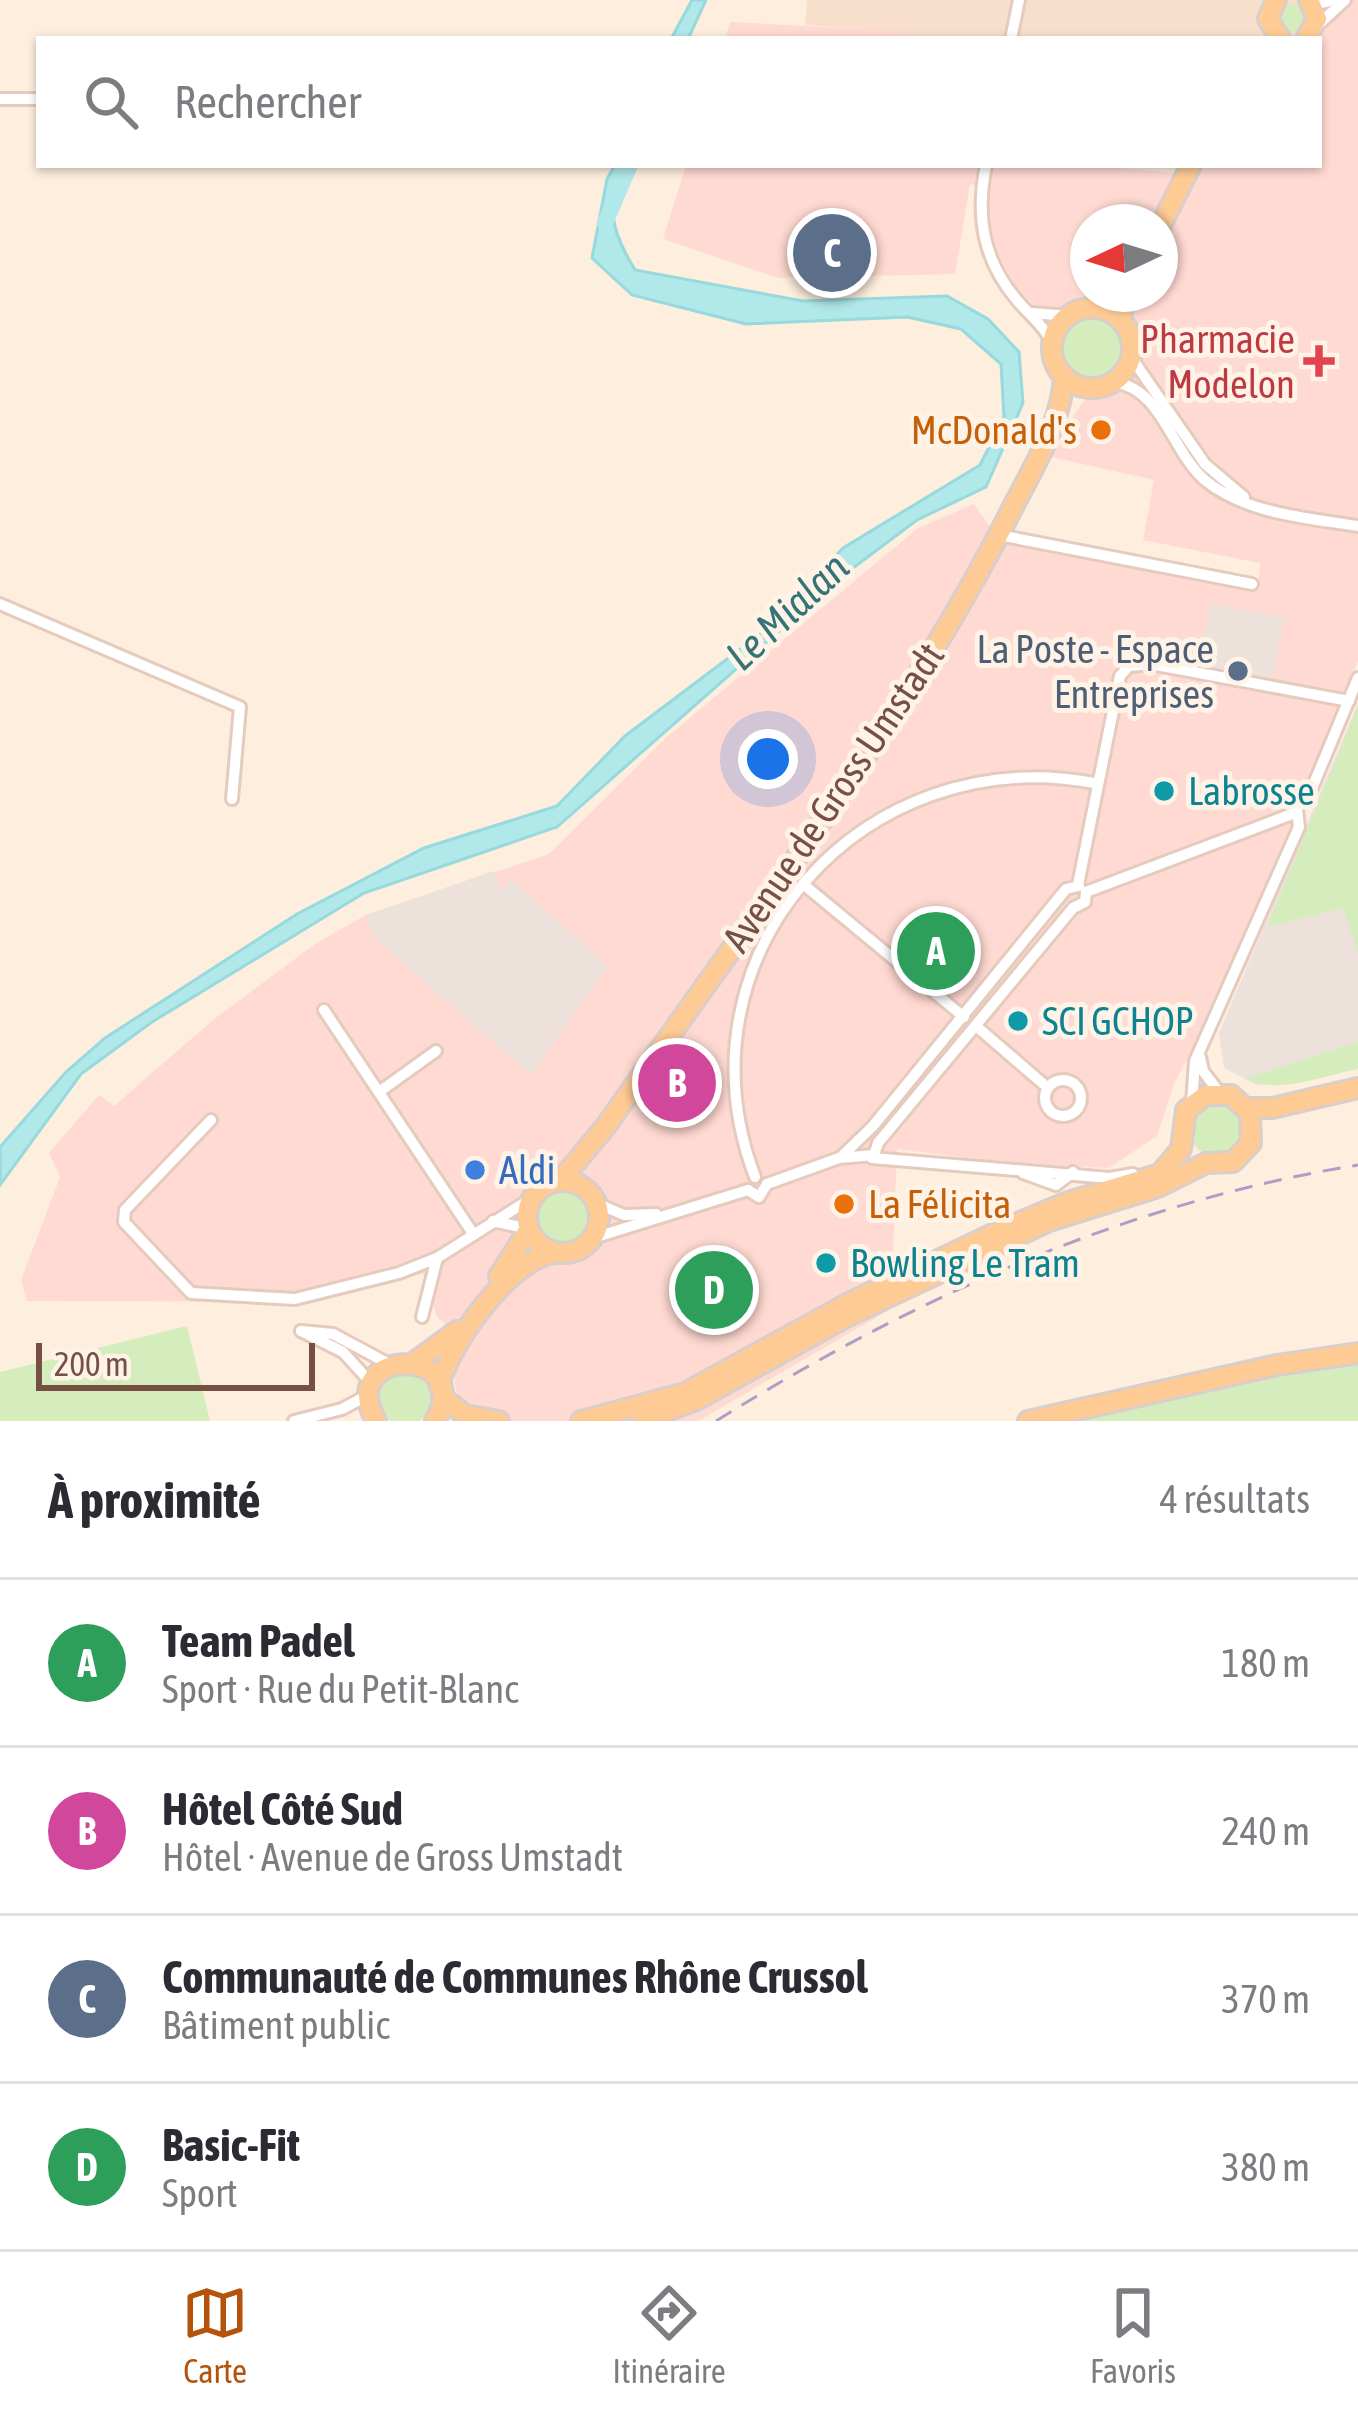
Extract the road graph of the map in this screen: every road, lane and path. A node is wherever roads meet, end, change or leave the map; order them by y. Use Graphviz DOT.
graph roads {
  1 [pos="1019,0"];
  2 [pos="1276,0"];
  3 [pos="1334,0"];
  4 [pos="1345,0"];
  5 [pos="1311,2"];
  6 [pos="1311,32"];
  7 [pos="1271,35"];
  8 [pos="1012,36"];
  9 [pos="36,98"];
  10 [pos="0,99"];
  11 [pos="985,168"];
  12 [pos="1186,168"];
  13 [pos="1168,204"];
  14 [pos="1081,312"];
  15 [pos="1102,312"];
  16 [pos="1122,312"];
  17 [pos="1032,313"];
  18 [pos="1068,316"];
  19 [pos="1121,321"];
  20 [pos="1052,342"];
  21 [pos="1131,357"];
  22 [pos="1064,376"];
  23 [pos="1114,382"];
  24 [pos="1086,388"];
  25 [pos="1040,455"];
  26 [pos="1252,503"];
  27 [pos="1358,526"];
  28 [pos="999,535"];
  29 [pos="1252,584"];
  30 [pos="0,604"];
  31 [pos="1358,678"];
  32 [pos="1349,701"];
  33 [pos="1094,783"];
  34 [pos="232,799"];
  35 [pos="1297,809"];
  36 [pos="803,884"];
  37 [pos="1082,889"];
  38 [pos="1064,897"];
  39 [pos="1073,908"];
  40 [pos="324,1010"];
  41 [pos="964,1016"];
  42 [pos="976,1026"];
  43 [pos="1201,1047"];
  44 [pos="436,1052"];
  45 [pos="1048,1088"];
  46 [pos="1358,1088"];
  47 [pos="379,1092"];
  48 [pos="1219,1092"];
  49 [pos="1358,1100"];
  50 [pos="1192,1103"];
  51 [pos="1247,1108"];
  52 [pos="211,1120"];
  53 [pos="606,1126"];
  54 [pos="865,1134"];
  55 [pos="1253,1135"];
  56 [pos="1183,1139"];
  57 [pos="878,1144"];
  58 [pos="861,1152"];
  59 [pos="896,1160"];
  60 [pos="1206,1163"];
  61 [pos="1160,1174"];
  62 [pos="761,1180"];
  63 [pos="560,1181"];
  64 [pos="532,1198"];
  65 [pos="593,1198"];
  66 [pos="666,1214"];
  67 [pos="490,1221"];
  68 [pos="529,1229"];
  69 [pos="472,1232"];
  70 [pos="593,1238"];
  71 [pos="554,1253"];
  72 [pos="437,1258"];
  73 [pos="422,1317"];
  74 [pos="1358,1353"];
  75 [pos="413,1363"];
  76 [pos="391,1365"];
  77 [pos="371,1388"];
  78 [pos="441,1391"];
  79 [pos="342,1409"];
  80 [pos="375,1418"];
  81 [pos="294,1421"];
  82 [pos="435,1421"];
  83 [pos="499,1421"];
  84 [pos="581,1421"];
  85 [pos="642,1421"];
  86 [pos="1028,1421"];
  1 -- 8 [label="street"];
  2 -- 7 [label="main road"];
  3 -- 5 [label="street"];
  4 -- 6 [label="street"];
  5 -- 6 [label="main road"];
  9 -- 10 [label="street"];
  11 -- 17 [label="street"];
  12 -- 13 [label="main road"];
  14 -- 18 [label="main road"];
  15 -- 19 [label="main road"];
  16 -- 19 [label="main road"];
  17 -- 18 [label="street"];
  17 -- 20 [label="street"];
  18 -- 20 [label="main road"];
  19 -- 21 [label="main road"];
  20 -- 22 [label="main road"];
  21 -- 23 [label="main road"];
  21 -- 26 [label="street"];
  22 -- 24 [label="main road"];
  22 -- 25 [label="main road, Avenue de Gross Umstadt"];
  23 -- 24 [label="main road"];
  23 -- 26 [label="street"];
  24 -- 25 [label="main road, Avenue de Gross Umstadt"];
  25 -- 28 [label="main road, Avenue de Gross Umstadt"];
  26 -- 27 [label="street"];
  28 -- 29 [label="street"];
  28 -- 53 [label="main road, Avenue de Gross Umstadt"];
  30 -- 34 [label="street"];
  31 -- 32 [label="street"];
  32 -- 33 [label="street"];
  32 -- 35 [label="street"];
  33 -- 36 [label="street"];
  33 -- 37 [label="street"];
  35 -- 37 [label="street"];
  35 -- 43 [label="street"];
  36 -- 41 [label="street"];
  36 -- 62 [label="street"];
  37 -- 38 [label="street"];
  37 -- 39 [label="street"];
  38 -- 39 [label="street"];
  38 -- 41 [label="street"];
  39 -- 42 [label="street"];
  40 -- 47 [label="street"];
  41 -- 42 [label="street"];
  41 -- 54 [label="street"];
  42 -- 45 [label="street"];
  42 -- 57 [label="street"];
  43 -- 48 [label="street"];
  43 -- 50 [label="street"];
  44 -- 47 [label="street"];
  46 -- 51 [label="main road"];
  47 -- 69 [label="street"];
  48 -- 50 [label="main road"];
  48 -- 51 [label="main road"];
  49 -- 55 [label="main road"];
  50 -- 56 [label="main road"];
  51 -- 55 [label="main road"];
  52 -- 72 [label="street"];
  53 -- 63 [label="main road, Avenue de Gross Umstadt"];
  53 -- 65 [label="main road, Avenue de Gross Umstadt"];
  54 -- 57 [label="street"];
  54 -- 58 [label="street"];
  55 -- 60 [label="main road"];
  56 -- 60 [label="main road"];
  56 -- 61 [label="main road"];
  57 -- 58 [label="street"];
  57 -- 59 [label="street"];
  58 -- 59 [label="street"];
  58 -- 62 [label="street"];
  59 -- 61 [label="street"];
  60 -- 85 [label="main road"];
  61 -- 84 [label="main road"];
  62 -- 66 [label="street"];
  63 -- 64 [label="main road"];
  63 -- 65 [label="main road"];
  64 -- 67 [label="street"];
  64 -- 68 [label="main road"];
  65 -- 66 [label="street"];
  65 -- 70 [label="main road"];
  66 -- 70 [label="street"];
  67 -- 68 [label="street"];
  67 -- 69 [label="street"];
  68 -- 71 [label="main road"];
  68 -- 75 [label="main road"];
  69 -- 72 [label="street"];
  70 -- 71 [label="main road"];
  71 -- 78 [label="main road"];
  72 -- 73 [label="street"];
  74 -- 86 [label="main road"];
  75 -- 76 [label="main road"];
  75 -- 78 [label="main road"];
  76 -- 77 [label="main road"];
  76 -- 77 [label="street"];
  77 -- 79 [label="street"];
  77 -- 80 [label="main road"];
  78 -- 82 [label="main road"];
  78 -- 83 [label="main road"];
  79 -- 80 [label="street"];
  79 -- 81 [label="street"];
}
